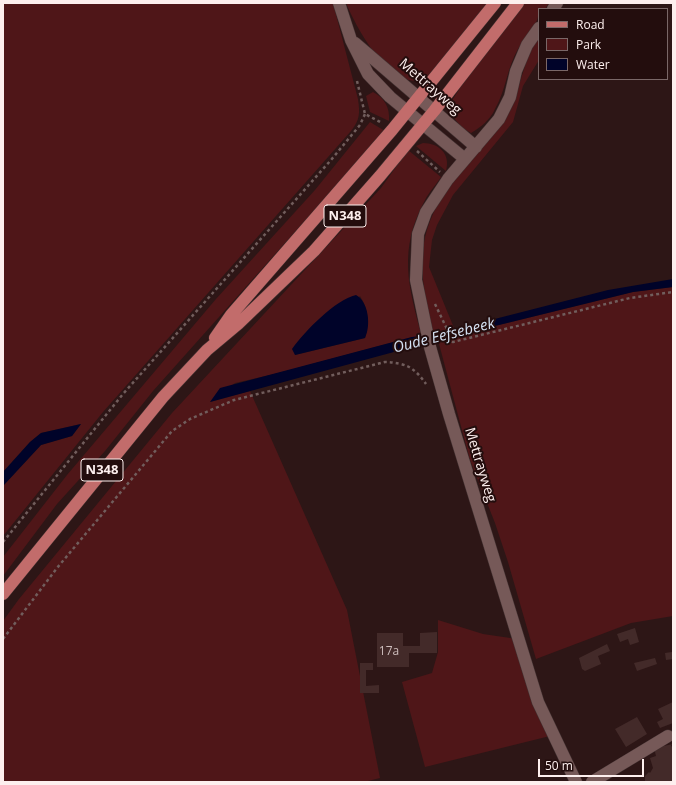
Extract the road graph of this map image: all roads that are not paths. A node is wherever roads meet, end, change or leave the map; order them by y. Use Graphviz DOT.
graph roads {
  1 [pos="339,3"];
  2 [pos="495,3"];
  3 [pos="518,3"];
  4 [pos="538,30"];
  5 [pos="351,40"];
  6 [pos="419,98"];
  7 [pos="408,111"];
  8 [pos="434,111"];
  9 [pos="423,124"];
  10 [pos="476,147"];
  11 [pos="465,159"];
  12 [pos="207,350"];
  13 [pos="3,594"];
  14 [pos="668,736"];
  15 [pos="576,782"];
  16 [pos="592,782"];
  1 -- 5 [label="street"];
  2 -- 6 [label="main road, N348"];
  3 -- 8 [label="main road, N348"];
  4 -- 10 [label="street"];
  5 -- 6 [label="street, Mettrayweg"];
  5 -- 7 [label="street"];
  6 -- 7 [label="main road, N348"];
  6 -- 8 [label="street, Mettrayweg"];
  7 -- 9 [label="street"];
  7 -- 12 [label="main road, N348"];
  8 -- 9 [label="main road, N348"];
  8 -- 10 [label="street, Mettrayweg"];
  9 -- 11 [label="street"];
  9 -- 12 [label="main road, N348"];
  10 -- 11 [label="street, Mettrayweg"];
  11 -- 15 [label="street, Mettrayweg"];
  12 -- 13 [label="main road, N348"];
  14 -- 16 [label="street"];
}
